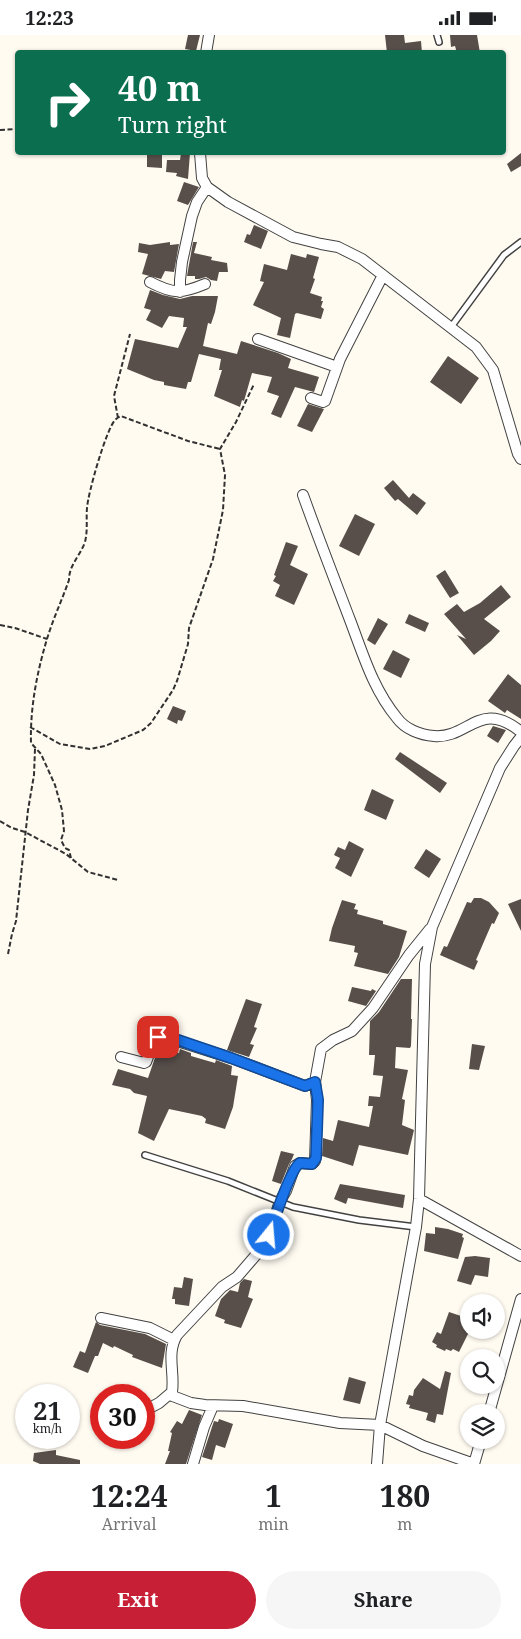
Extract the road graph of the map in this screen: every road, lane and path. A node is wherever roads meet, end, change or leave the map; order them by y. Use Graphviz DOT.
graph roads {
  1 [pos="209,35"];
  2 [pos="437,35"];
  3 [pos="439,42"];
  4 [pos="206,50"];
  5 [pos="15,129"];
  6 [pos="0,130"];
  7 [pos="200,155"];
  8 [pos="207,187"];
  9 [pos="521,242"];
  10 [pos="383,275"];
  11 [pos="150,282"];
  12 [pos="205,284"];
  13 [pos="180,293"];
  14 [pos="451,328"];
  15 [pos="130,334"];
  16 [pos="258,339"];
  17 [pos="338,367"];
  18 [pos="254,384"];
  19 [pos="311,397"];
  20 [pos="118,418"];
  21 [pos="220,449"];
  22 [pos="521,459"];
  23 [pos="303,495"];
  24 [pos="0,625"];
  25 [pos="47,639"];
  26 [pos="30,727"];
  27 [pos="521,732"];
  28 [pos="521,737"];
  29 [pos="35,748"];
  30 [pos="0,821"];
  31 [pos="25,833"];
  32 [pos="71,858"];
  33 [pos="118,880"];
  34 [pos="432,927"];
  35 [pos="8,955"];
  36 [pos="121,1057"];
  37 [pos="315,1082"];
  38 [pos="145,1155"];
  39 [pos="419,1199"];
  40 [pos="280,1201"];
  41 [pos="416,1227"];
  42 [pos="521,1256"];
  43 [pos="521,1299"];
  44 [pos="101,1318"];
  45 [pos="174,1340"];
  46 [pos="170,1395"];
  47 [pos="155,1404"];
  48 [pos="492,1404"];
  49 [pos="213,1406"];
  50 [pos="380,1425"];
  51 [pos="478,1449"];
  52 [pos="193,1464"];
  53 [pos="377,1464"];
  54 [pos="474,1464"];
  1 -- 4 [label="street"];
  2 -- 3 [label="lane"];
  5 -- 6 [label="path"];
  7 -- 8 [label="street"];
  8 -- 10 [label="street"];
  8 -- 13 [label="street"];
  9 -- 14 [label="lane"];
  10 -- 14 [label="street"];
  10 -- 17 [label="street"];
  11 -- 13 [label="street"];
  12 -- 13 [label="street"];
  14 -- 22 [label="street"];
  15 -- 20 [label="path"];
  16 -- 17 [label="street"];
  17 -- 19 [label="street"];
  18 -- 21 [label="path"];
  20 -- 21 [label="path"];
  20 -- 25 [label="path"];
  21 -- 26 [label="path"];
  23 -- 27 [label="street"];
  24 -- 25 [label="path"];
  25 -- 26 [label="path"];
  26 -- 29 [label="path"];
  28 -- 34 [label="street"];
  29 -- 31 [label="path"];
  29 -- 32 [label="path"];
  30 -- 31 [label="path"];
  31 -- 32 [label="path"];
  31 -- 35 [label="path"];
  32 -- 33 [label="path"];
  34 -- 37 [label="street"];
  34 -- 39 [label="street"];
  36 -- 37 [label="street"];
  37 -- 40 [label="street"];
  38 -- 40 [label="lane"];
  39 -- 41 [label="street"];
  39 -- 42 [label="street"];
  40 -- 41 [label="lane"];
  40 -- 45 [label="street"];
  41 -- 50 [label="street"];
  43 -- 48 [label="street"];
  44 -- 45 [label="street"];
  45 -- 46 [label="street"];
  46 -- 47 [label="street"];
  46 -- 49 [label="street"];
  49 -- 50 [label="street"];
  49 -- 52 [label="street"];
  50 -- 53 [label="street"];
  50 -- 54 [label="street"];
  51 -- 54 [label="street"];
}
